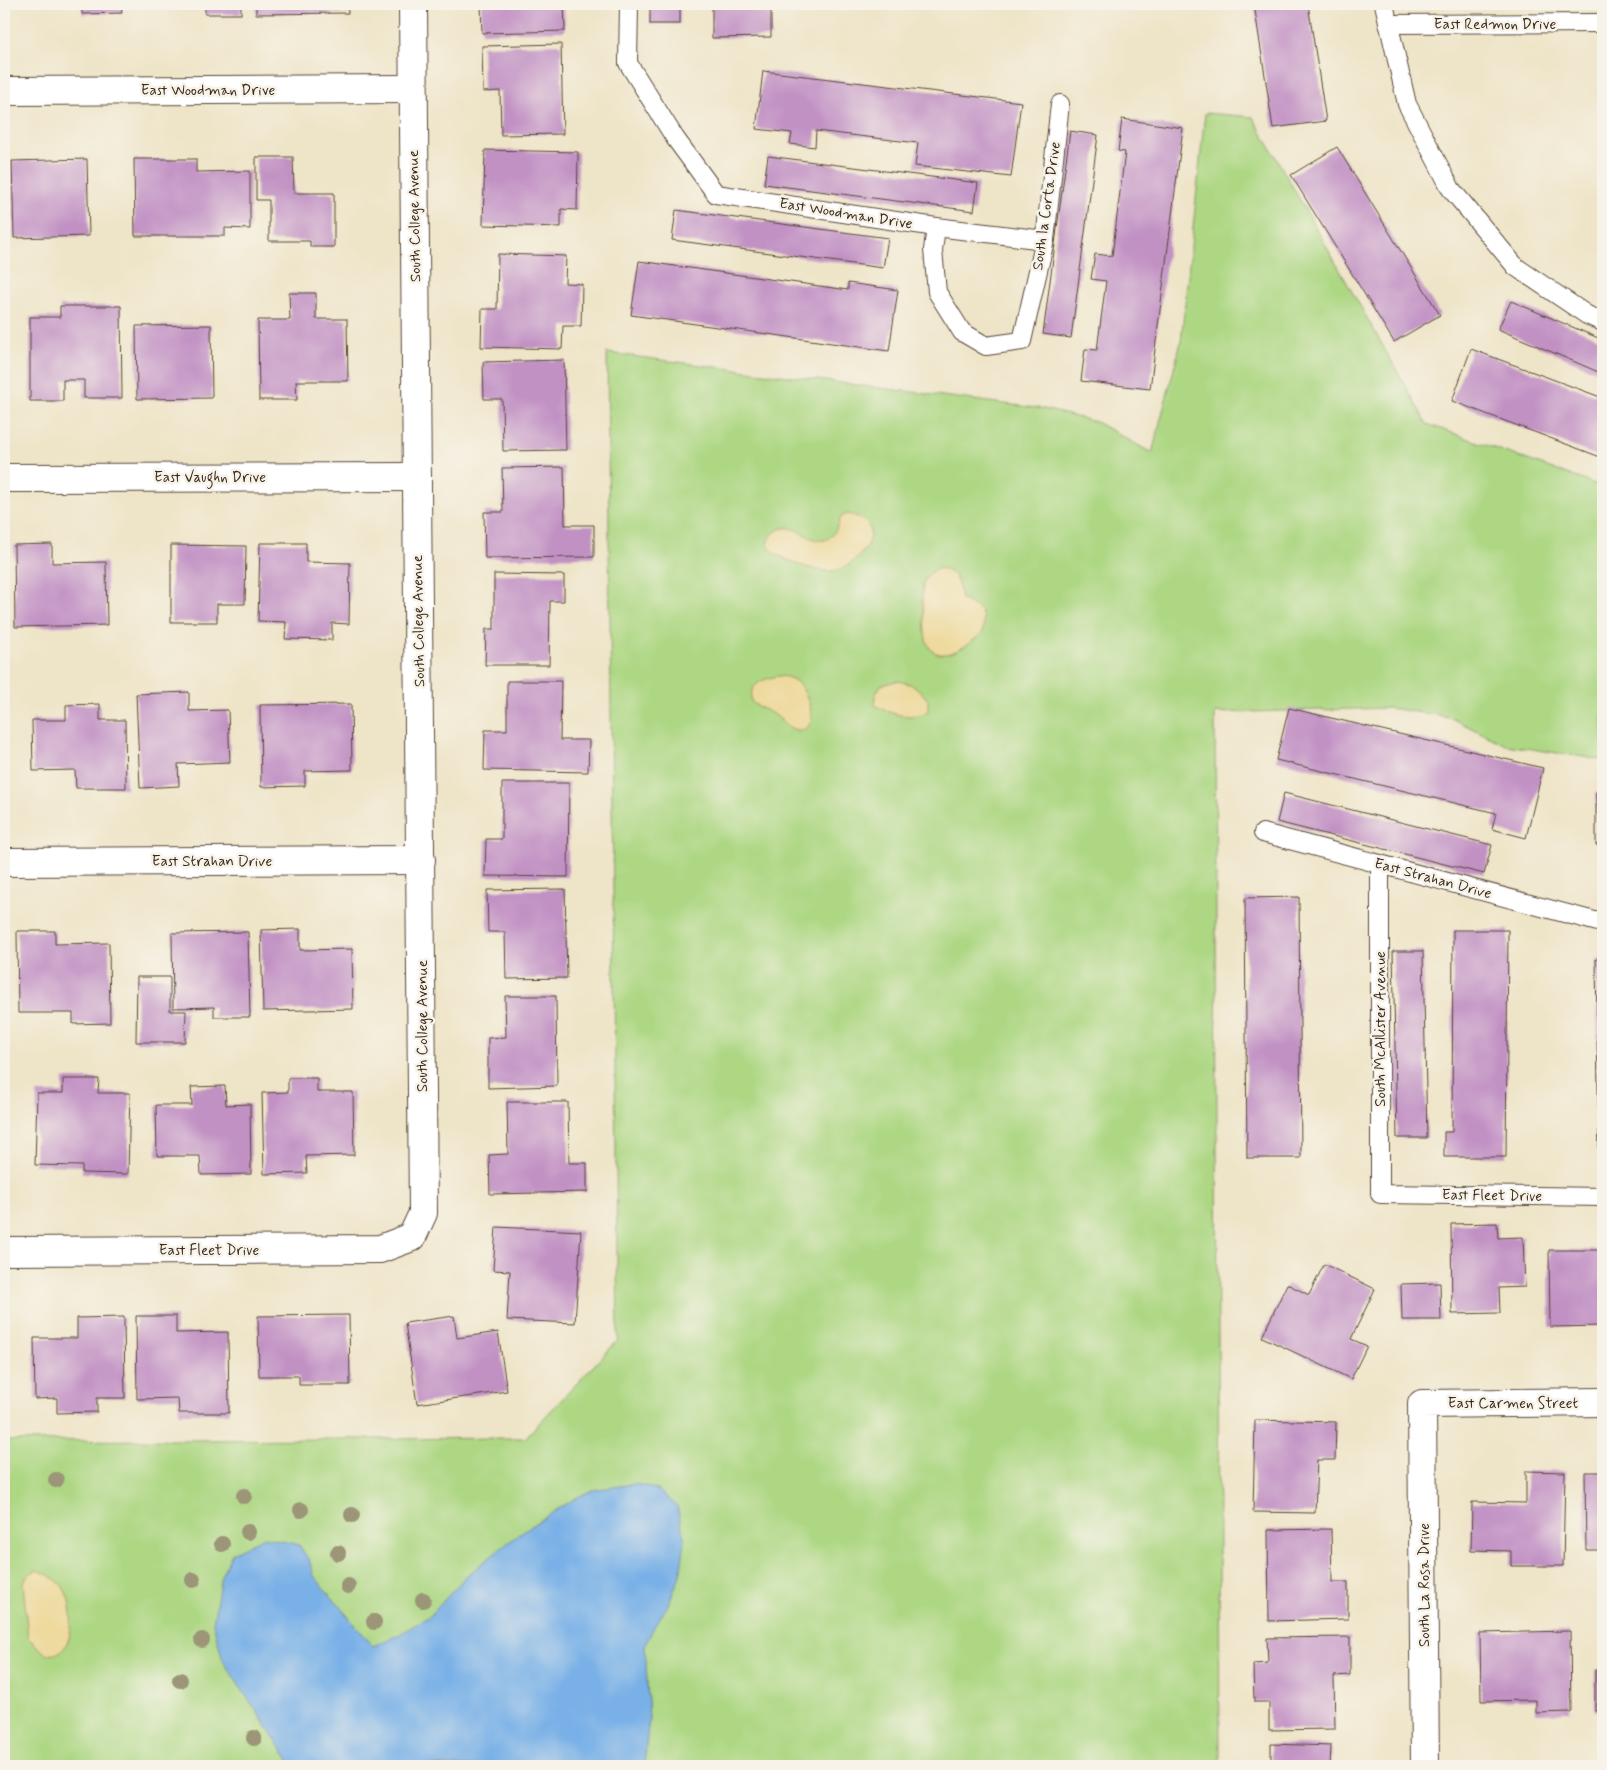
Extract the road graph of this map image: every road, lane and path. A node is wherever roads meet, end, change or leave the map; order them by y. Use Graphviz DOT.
graph roads {
  1 [pos="413,4"];
  2 [pos="629,4"];
  3 [pos="1384,4"];
  4 [pos="1603,23"];
  5 [pos="1388,24"];
  6 [pos="413,89"];
  7 [pos="4,92"];
  8 [pos="1060,104"];
  9 [pos="936,227"];
  10 [pos="1045,240"];
  11 [pos="1603,322"];
  12 [pos="417,477"];
  13 [pos="4,478"];
  14 [pos="1263,833"];
  15 [pos="421,860"];
  16 [pos="4,862"];
  17 [pos="1380,864"];
  18 [pos="1603,922"];
  19 [pos="1380,1194"];
  20 [pos="1603,1196"];
  21 [pos="412,1237"];
  22 [pos="4,1251"];
  23 [pos="1603,1402"];
  24 [pos="1422,1404"];
  25 [pos="1425,1766"];
  1 -- 6 [label="street, South College Avenue"];
  2 -- 9 [label="lane, East Woodman Drive"];
  3 -- 5 [label="lane"];
  4 -- 5 [label="lane, East Redmon Drive"];
  5 -- 11 [label="lane"];
  6 -- 7 [label="street, East Woodman Drive"];
  6 -- 12 [label="street, South College Avenue"];
  8 -- 10 [label="lane, South la Corta Drive"];
  9 -- 10 [label="lane, East Woodman Drive"];
  9 -- 10 [label="lane, South la Corta Drive"];
  12 -- 13 [label="street, East Vaughn Drive"];
  12 -- 15 [label="street, South College Avenue"];
  14 -- 17 [label="lane, East Strahan Drive"];
  15 -- 16 [label="street, East Strahan Drive"];
  15 -- 21 [label="street, South College Avenue"];
  17 -- 18 [label="lane, East Strahan Drive"];
  17 -- 19 [label="lane, South McAllister Avenue"];
  19 -- 20 [label="lane, East Fleet Drive"];
  21 -- 22 [label="street, East Fleet Drive"];
  23 -- 24 [label="street, East Carmen Street"];
  24 -- 25 [label="street, South La Rosa Drive"];
}
